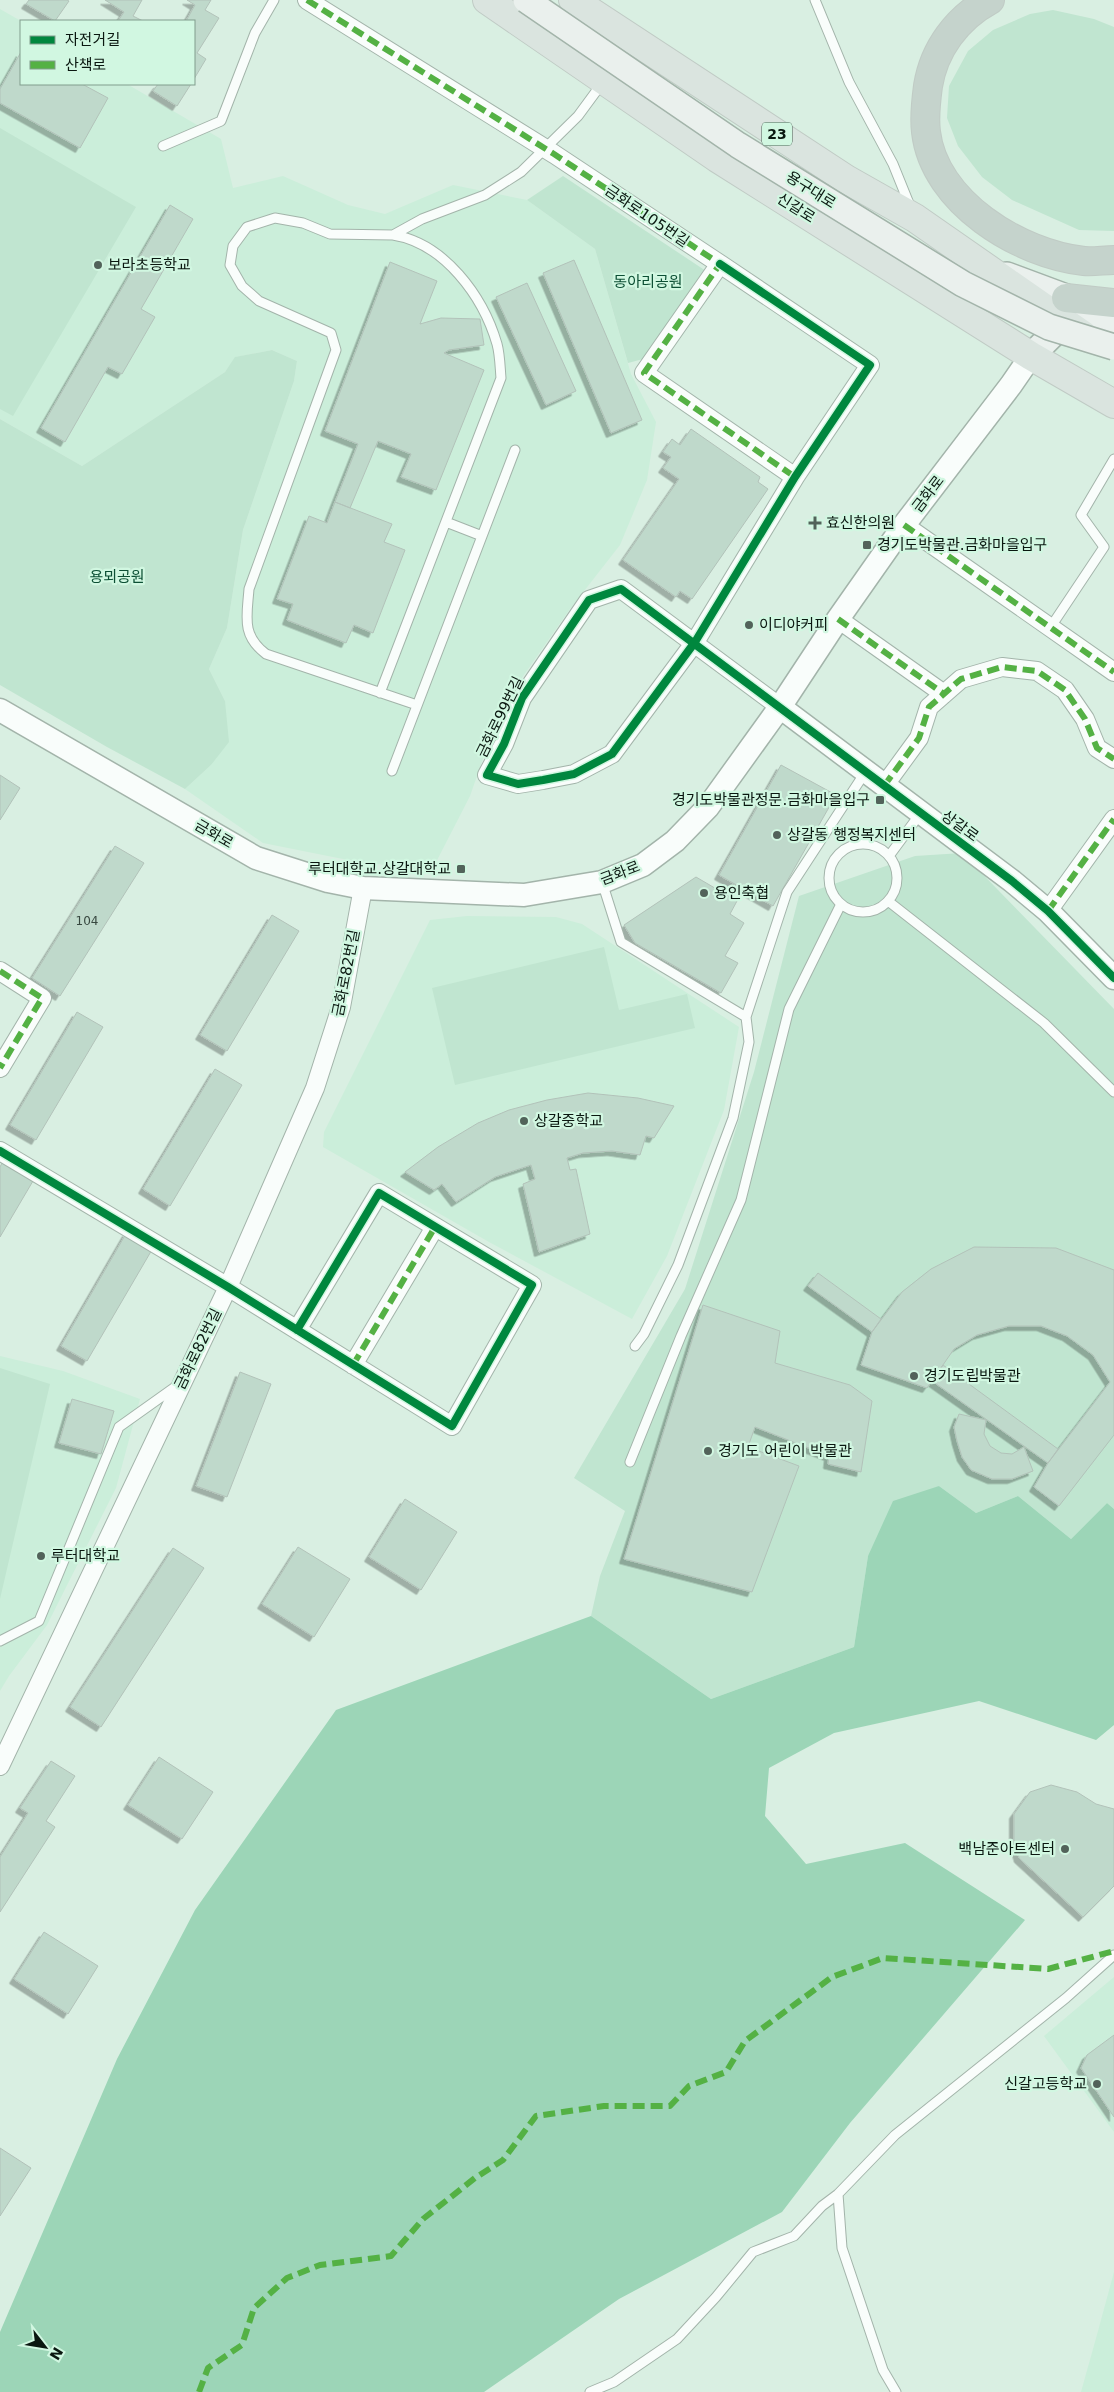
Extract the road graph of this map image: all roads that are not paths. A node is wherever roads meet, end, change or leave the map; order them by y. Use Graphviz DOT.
graph roads {
  1 [pos="274,0"];
  2 [pos="307,0"];
  3 [pos="487,0"];
  4 [pos="526,0"];
  5 [pos="574,0"];
  6 [pos="815,0"];
  7 [pos="990,0"];
  8 [pos="604,80"];
  9 [pos="163,146"];
  10 [pos="544,149"];
  11 [pos="915,218"];
  12 [pos="393,235"];
  13 [pos="1114,260"];
  14 [pos="720,264"];
  15 [pos="1114,303"];
  16 [pos="1065,311"];
  17 [pos="1114,312"];
  18 [pos="1114,321"];
  19 [pos="1114,347"];
  20 [pos="1114,354"];
  21 [pos="1031,356"];
  22 [pos="1114,404"];
  23 [pos="514,450"];
  24 [pos="1114,459"];
  25 [pos="796,477"];
  26 [pos="446,522"];
  27 [pos="904,525"];
  28 [pos="482,536"];
  29 [pos="838,619"];
  30 [pos="1050,628"];
  31 [pos="694,642"];
  32 [pos="1114,672"];
  33 [pos="380,693"];
  34 [pos="944,694"];
  35 [pos="417,705"];
  36 [pos="780,707"];
  37 [pos="0,710"];
  38 [pos="1114,759"];
  39 [pos="392,771"];
  40 [pos="866,771"];
  41 [pos="884,786"];
  42 [pos="920,813"];
  43 [pos="1114,819"];
  44 [pos="889,856"];
  45 [pos="602,882"];
  46 [pos="363,888"];
  47 [pos="888,901"];
  48 [pos="841,904"];
  49 [pos="1048,911"];
  50 [pos="0,971"];
  51 [pos="1114,978"];
  52 [pos="746,1017"];
  53 [pos="0,1068"];
  54 [pos="1114,1092"];
  55 [pos="0,1151"];
  56 [pos="435,1227"];
  57 [pos="228,1287"];
  58 [pos="297,1330"];
  59 [pos="635,1346"];
  60 [pos="353,1365"];
  61 [pos="182,1382"];
  62 [pos="630,1462"];
  63 [pos="0,1642"];
  64 [pos="0,1766"];
  65 [pos="1114,1955"];
  66 [pos="838,2194"];
  67 [pos="590,2392"];
  68 [pos="896,2392"];
  1 -- 9 [label="lane"];
  2 -- 10 [label="street, 금화로105번길"];
  3 -- 8 [label="main road, 신갈로"];
  4 -- 19 [label="main road, 용구대로 / 23, bridge"];
  5 -- 11 [label="main road, 용구대로 / 23"];
  6 -- 11 [label="lane"];
  7 -- 13 [label="highway"];
  8 -- 10 [label="lane"];
  8 -- 21 [label="main road, 신갈로"];
  10 -- 12 [label="lane"];
  10 -- 14 [label="street, 금화로105번길"];
  11 -- 16 [label="main road, 용구대로 / 23"];
  12 -- 26 [label="lane"];
  12 -- 33 [label="lane"];
  14 -- 25 [label="street, 금화로105번길"];
  14 -- 25 [label="street"];
  15 -- 16 [label="highway"];
  16 -- 17 [label="main road"];
  16 -- 18 [label="main road"];
  16 -- 20 [label="main road, 용구대로"];
  16 -- 21 [label="main road"];
  21 -- 22 [label="main road, 신갈로"];
  21 -- 27 [label="street, 금화로"];
  23 -- 28 [label="lane"];
  24 -- 30 [label="lane"];
  25 -- 31 [label="street"];
  26 -- 28 [label="lane"];
  26 -- 33 [label="lane"];
  27 -- 29 [label="street, 금화로"];
  27 -- 30 [label="street"];
  28 -- 35 [label="lane"];
  29 -- 34 [label="street"];
  29 -- 36 [label="street, 금화로"];
  30 -- 32 [label="street"];
  31 -- 31 [label="street, 금화로99번길"];
  31 -- 36 [label="street, 금화로99번길"];
  33 -- 35 [label="lane"];
  34 -- 38 [label="street"];
  34 -- 41 [label="street"];
  35 -- 39 [label="lane"];
  36 -- 40 [label="street, 상갈로"];
  36 -- 45 [label="street, 금화로"];
  37 -- 46 [label="street, 금화로"];
  40 -- 41 [label="street, 상갈로"];
  40 -- 52 [label="lane"];
  41 -- 42 [label="street, 상갈로"];
  42 -- 44 [label="lane"];
  42 -- 49 [label="street, 상갈로"];
  43 -- 49 [label="street"];
  44 -- 47 [label="lane"];
  44 -- 48 [label="lane"];
  45 -- 46 [label="street, 금화로"];
  45 -- 52 [label="lane"];
  46 -- 57 [label="street, 금화로82번길"];
  47 -- 48 [label="lane"];
  47 -- 54 [label="lane"];
  48 -- 62 [label="lane"];
  49 -- 51 [label="street, 상갈로"];
  50 -- 53 [label="street"];
  52 -- 59 [label="lane"];
  55 -- 57 [label="street"];
  56 -- 58 [label="street"];
  56 -- 60 [label="street"];
  56 -- 60 [label="street"];
  57 -- 58 [label="street"];
  57 -- 61 [label="street, 금화로82번길"];
  58 -- 60 [label="street"];
  61 -- 63 [label="lane"];
  61 -- 64 [label="street, 금화로82번길"];
  65 -- 66 [label="lane"];
  66 -- 67 [label="lane"];
  66 -- 68 [label="lane"];
}
